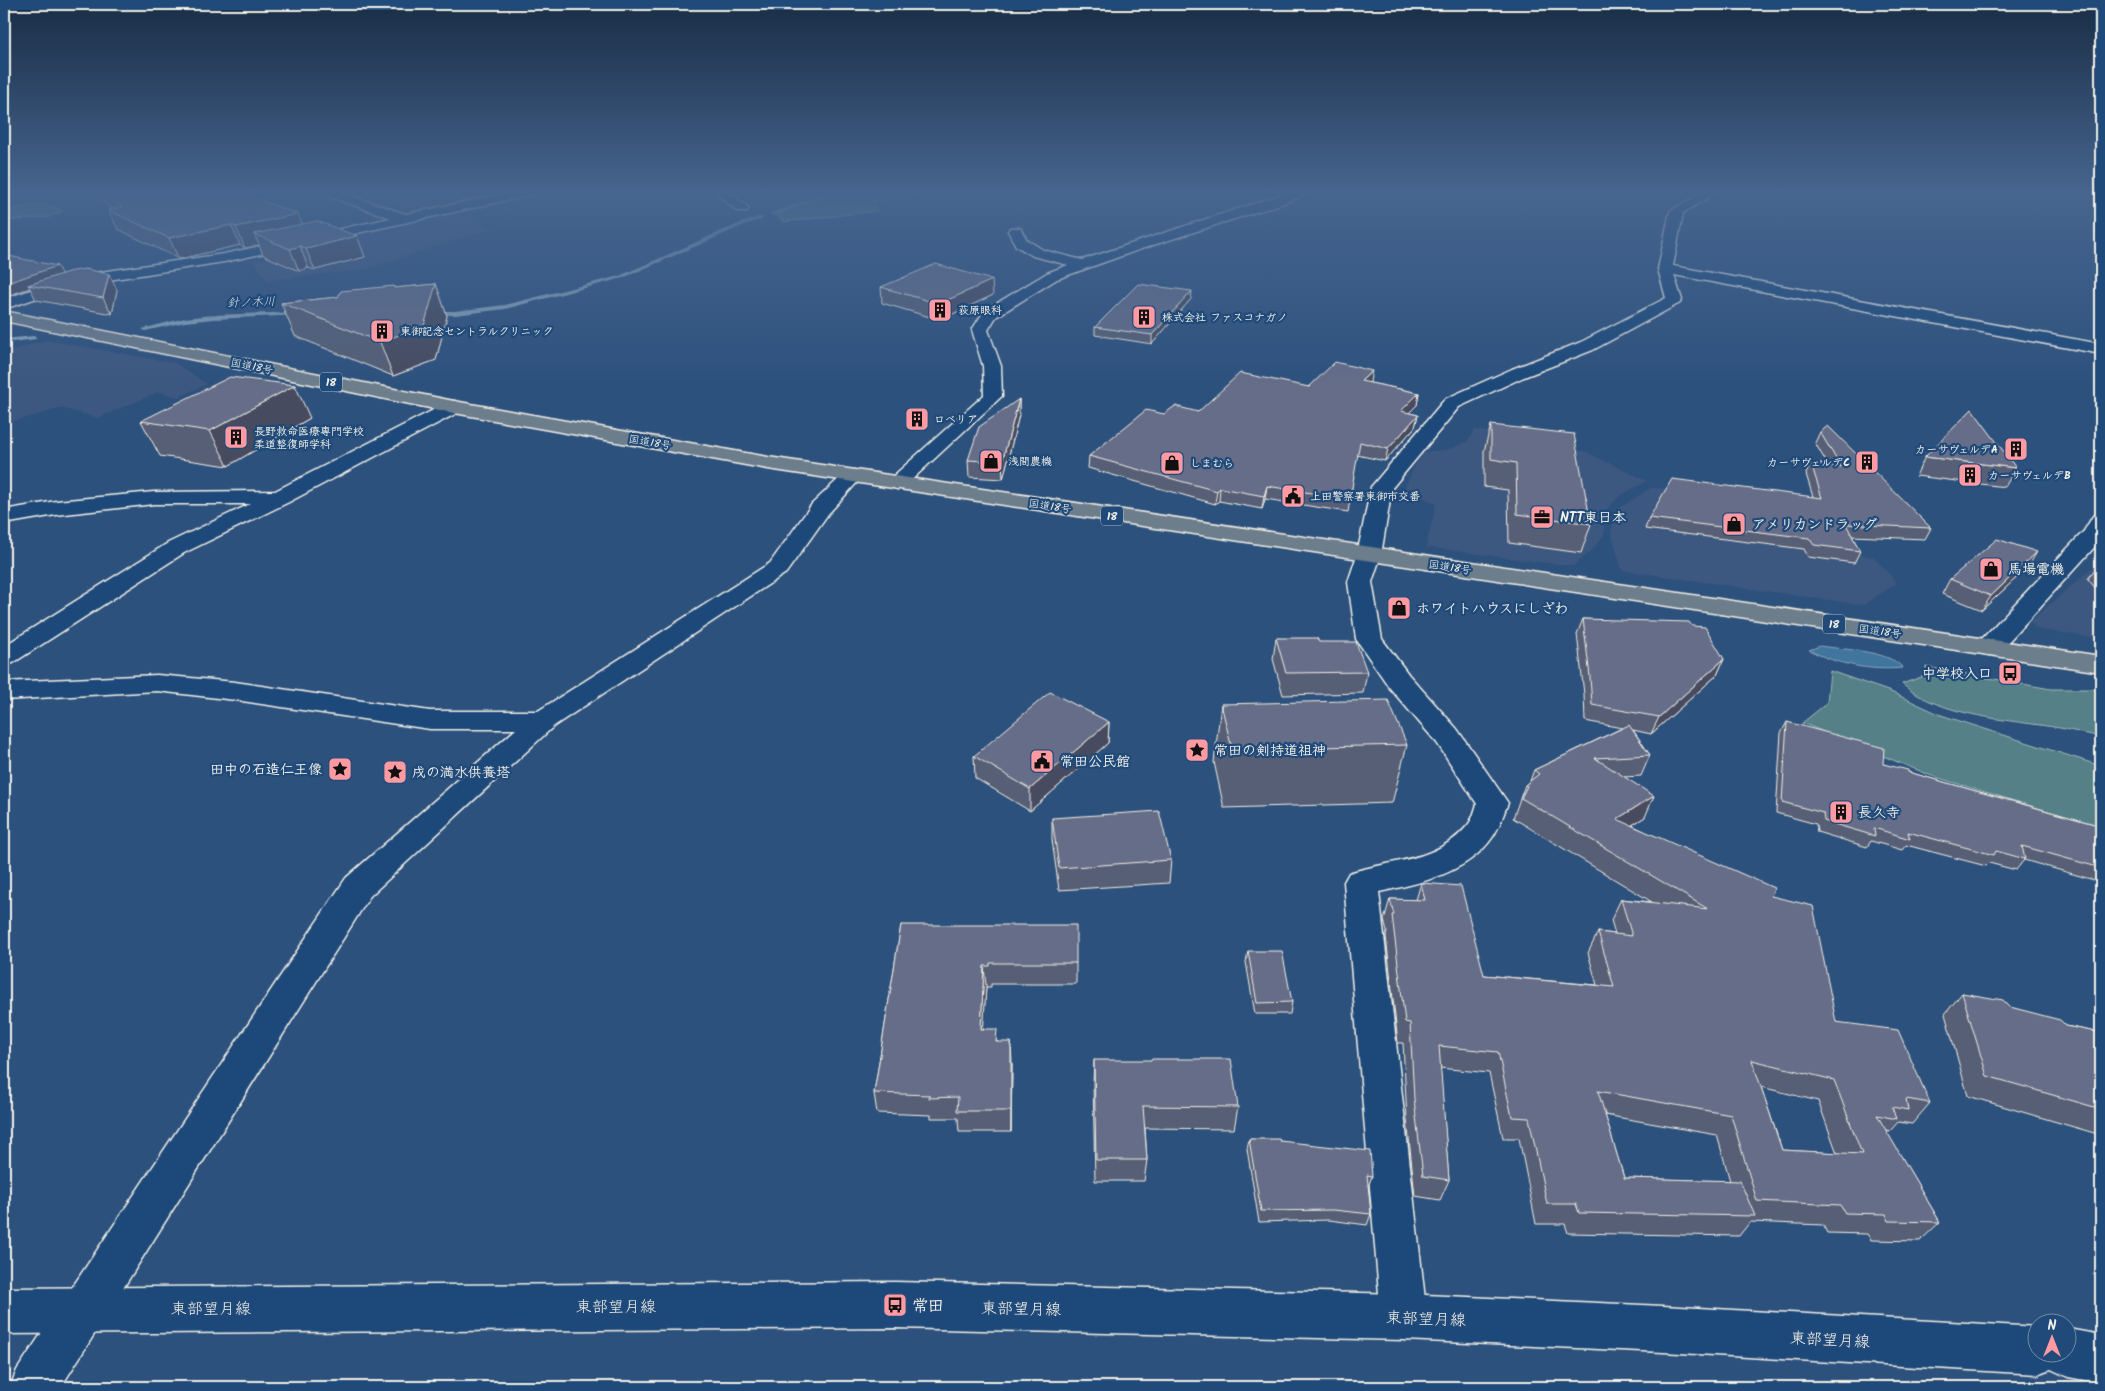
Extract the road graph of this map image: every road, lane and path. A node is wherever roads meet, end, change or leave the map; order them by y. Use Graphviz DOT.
graph roads {
  1 [pos="233,256"];
  2 [pos="1049,256"];
  3 [pos="1109,256"];
  4 [pos="1668,256"];
  5 [pos="1084,265"];
  6 [pos="1665,269"];
  7 [pos="4,304"];
  8 [pos="4,316"];
  9 [pos="2101,349"];
  10 [pos="454,407"];
  11 [pos="853,476"];
  12 [pos="897,483"];
  13 [pos="281,497"];
  14 [pos="4,517"];
  15 [pos="2101,521"];
  16 [pos="1369,555"];
  17 [pos="1989,647"];
  18 [pos="4,657"];
  19 [pos="2101,664"];
  20 [pos="4,691"];
  21 [pos="544,720"];
  22 [pos="85,1309"];
  23 [pos="4,1312"];
  24 [pos="1404,1317"];
  25 [pos="2028,1350"];
  26 [pos="2078,1355"];
  27 [pos="2101,1360"];
  28 [pos="34,1387"];
  1 -- 7 [label="street"];
  2 -- 5 [label="street"];
  3 -- 5 [label="street"];
  4 -- 6 [label="street"];
  5 -- 12 [label="street"];
  6 -- 9 [label="street"];
  6 -- 16 [label="street"];
  8 -- 10 [label="highway, 国道18号 / 18"];
  10 -- 11 [label="highway, 国道18号 / 18"];
  10 -- 13 [label="street"];
  11 -- 12 [label="highway, 国道18号 / 18"];
  11 -- 21 [label="street"];
  12 -- 16 [label="highway, 国道18号 / 18"];
  13 -- 14 [label="street"];
  13 -- 18 [label="street"];
  15 -- 17 [label="street"];
  16 -- 17 [label="highway, 国道18号 / 18"];
  16 -- 24 [label="street"];
  17 -- 19 [label="highway, 国道18号 / 18"];
  20 -- 21 [label="street"];
  21 -- 22 [label="street"];
  22 -- 23 [label="street, 東部望月線"];
  22 -- 24 [label="street, 東部望月線"];
  22 -- 28 [label="street"];
  24 -- 25 [label="street, 東部望月線"];
  26 -- 27 [label="street"];
}
